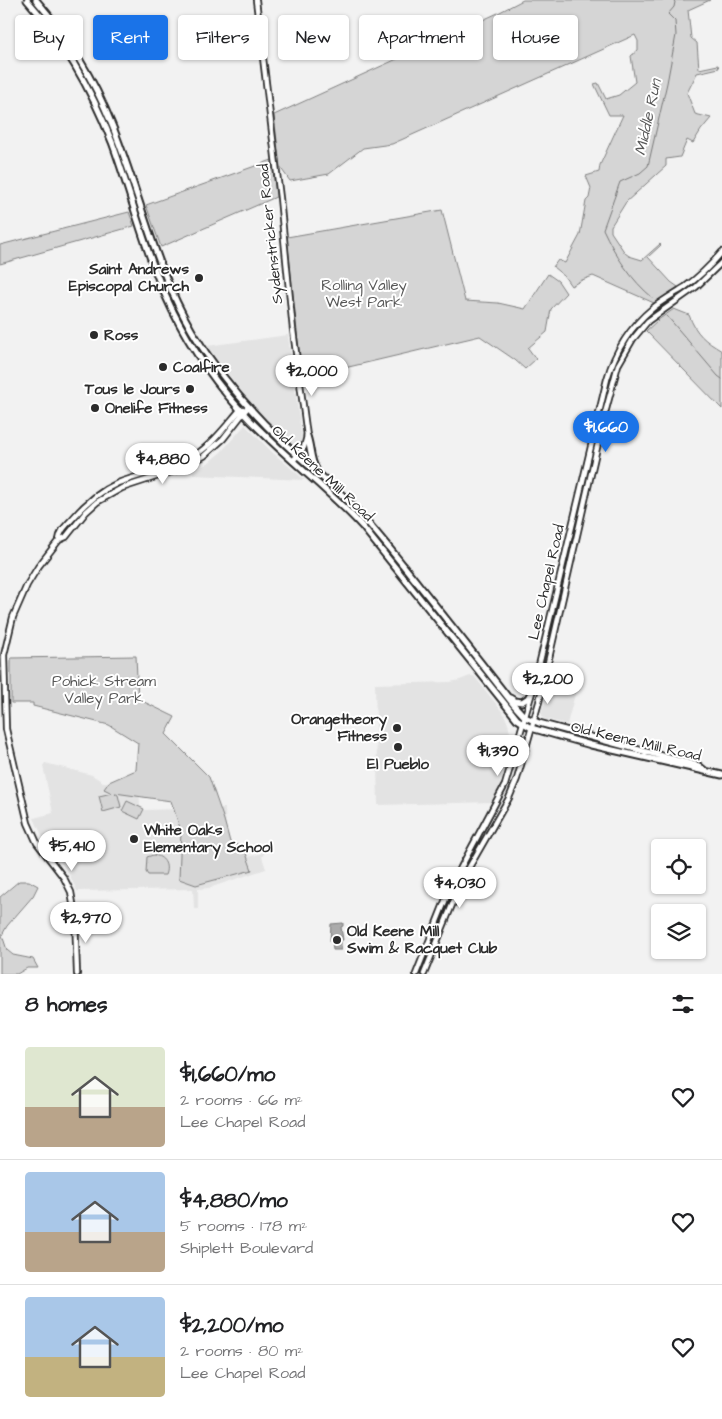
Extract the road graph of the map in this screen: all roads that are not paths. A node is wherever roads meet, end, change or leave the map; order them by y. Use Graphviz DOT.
graph roads {
  1 [pos="27,0"];
  2 [pos="36,0"];
  3 [pos="256,0"];
  4 [pos="722,252"];
  5 [pos="722,262"];
  6 [pos="248,407"];
  7 [pos="242,412"];
  8 [pos="307,436"];
  9 [pos="298,456"];
  10 [pos="293,461"];
  11 [pos="323,477"];
  12 [pos="533,689"];
  13 [pos="504,692"];
  14 [pos="525,717"];
  15 [pos="534,721"];
  16 [pos="523,724"];
  17 [pos="531,728"];
  18 [pos="705,770"];
  19 [pos="722,775"];
  20 [pos="77,974"];
  21 [pos="416,974"];
  22 [pos="424,974"];
  1 -- 7 [label="main road, Old Keene Mill Road"];
  2 -- 6 [label="main road, Old Keene Mill Road"];
  3 -- 8 [label="main road, Sydenstricker Road"];
  4 -- 12 [label="main road, Lee Chapel Road"];
  5 -- 15 [label="main road, Lee Chapel Road"];
  6 -- 7 [label="main road"];
  6 -- 9 [label="main road, Old Keene Mill Road"];
  7 -- 10 [label="main road, Old Keene Mill Road"];
  7 -- 20 [label="main road"];
  8 -- 9 [label="main road"];
  8 -- 11 [label="main road"];
  9 -- 10 [label="main road"];
  9 -- 11 [label="main road, Old Keene Mill Road"];
  10 -- 16 [label="main road, Old Keene Mill Road"];
  11 -- 13 [label="main road, Old Keene Mill Road"];
  12 -- 13 [label="main road"];
  12 -- 14 [label="main road, Lee Chapel Road"];
  13 -- 14 [label="main road, Old Keene Mill Road"];
  14 -- 15 [label="main road, Old Keene Mill Road"];
  14 -- 16 [label="main road, Lee Chapel Road"];
  15 -- 17 [label="main road, Lee Chapel Road"];
  15 -- 18 [label="main road, Old Keene Mill Road"];
  16 -- 17 [label="main road, Old Keene Mill Road"];
  16 -- 21 [label="main road, Lee Chapel Road"];
  17 -- 18 [label="main road, Old Keene Mill Road"];
  17 -- 22 [label="main road, Lee Chapel Road"];
  18 -- 19 [label="main road, Old Keene Mill Road"];
}
